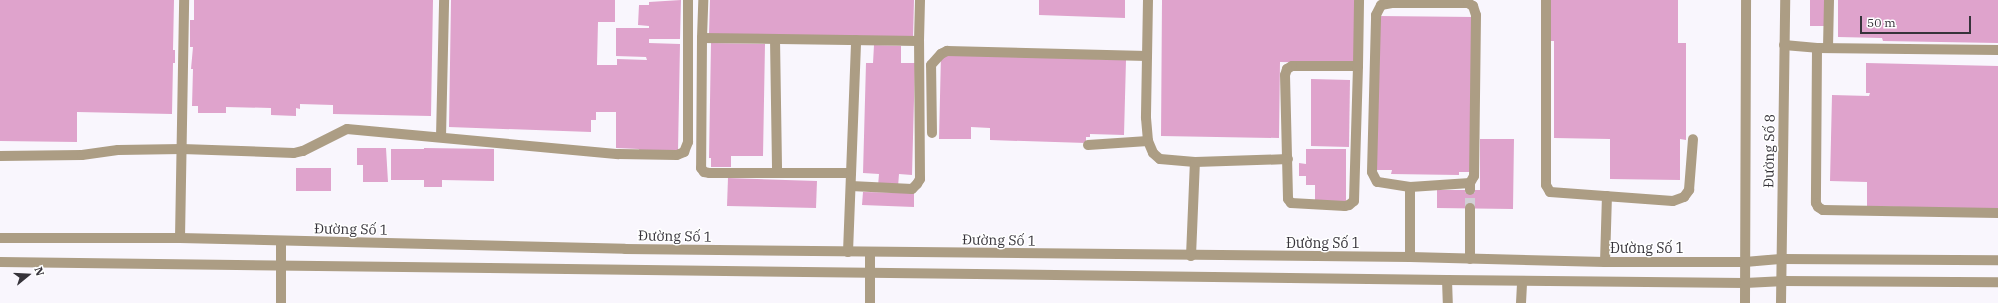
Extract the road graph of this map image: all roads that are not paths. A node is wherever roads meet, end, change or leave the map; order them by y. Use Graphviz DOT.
graph roads {
  1 [pos="184,0"];
  2 [pos="444,0"];
  3 [pos="688,0"];
  4 [pos="703,0"];
  5 [pos="920,0"];
  6 [pos="1148,0"];
  7 [pos="1359,0"];
  8 [pos="1546,0"];
  9 [pos="1746,0"];
  10 [pos="1785,0"];
  11 [pos="1829,0"];
  12 [pos="702,38"];
  13 [pos="775,39"];
  14 [pos="856,40"];
  15 [pos="919,41"];
  16 [pos="1784,45"];
  17 [pos="1817,48"];
  18 [pos="1828,48"];
  19 [pos="1998,50"];
  20 [pos="1147,56"];
  21 [pos="1358,66"];
  22 [pos="932,133"];
  23 [pos="441,137"];
  24 [pos="1693,139"];
  25 [pos="1148,141"];
  26 [pos="1088,145"];
  27 [pos="182,149"];
  28 [pos="0,156"];
  29 [pos="1288,159"];
  30 [pos="1195,162"];
  31 [pos="777,173"];
  32 [pos="851,173"];
  33 [pos="850,186"];
  34 [pos="1410,187"];
  35 [pos="1607,196"];
  36 [pos="1470,208"];
  37 [pos="1998,213"];
  38 [pos="0,238"];
  39 [pos="180,238"];
  40 [pos="281,242"];
  41 [pos="848,252"];
  42 [pos="870,253"];
  43 [pos="1191,256"];
  44 [pos="1410,257"];
  45 [pos="1470,259"];
  46 [pos="1782,259"];
  47 [pos="1998,260"];
  48 [pos="0,262"];
  49 [pos="1605,262"];
  50 [pos="1745,262"];
  51 [pos="281,266"];
  52 [pos="871,272"];
  53 [pos="1447,280"];
  54 [pos="1522,280"];
  55 [pos="1782,281"];
  56 [pos="1998,282"];
  57 [pos="1745,283"];
  58 [pos="281,303"];
  59 [pos="870,303"];
  60 [pos="1448,303"];
  61 [pos="1521,303"];
  62 [pos="1745,303"];
  63 [pos="1781,303"];
  1 -- 27 [label="street"];
  2 -- 23 [label="street"];
  3 -- 23 [label="street"];
  4 -- 12 [label="street"];
  5 -- 15 [label="street"];
  6 -- 20 [label="street"];
  7 -- 21 [label="street"];
  8 -- 35 [label="street"];
  9 -- 50 [label="street, Đường Số 8"];
  10 -- 16 [label="street, Đường Số 8"];
  11 -- 18 [label="street"];
  12 -- 13 [label="street"];
  12 -- 31 [label="street"];
  13 -- 14 [label="street"];
  13 -- 31 [label="street"];
  14 -- 15 [label="street"];
  14 -- 32 [label="street"];
  15 -- 33 [label="street"];
  16 -- 17 [label="street"];
  16 -- 46 [label="street, Đường Số 8"];
  17 -- 18 [label="street"];
  17 -- 37 [label="street"];
  18 -- 19 [label="street"];
  20 -- 22 [label="street"];
  20 -- 25 [label="street"];
  21 -- 29 [label="street"];
  21 -- 29 [label="street"];
  23 -- 27 [label="street"];
  24 -- 35 [label="street"];
  25 -- 26 [label="street"];
  25 -- 30 [label="street"];
  27 -- 28 [label="street"];
  27 -- 39 [label="street"];
  29 -- 30 [label="street"];
  30 -- 43 [label="street"];
  31 -- 32 [label="street"];
  32 -- 33 [label="street"];
  33 -- 41 [label="street"];
  34 -- 34 [label="street"];
  34 -- 44 [label="street"];
  35 -- 49 [label="street"];
  36 -- 45 [label="street"];
  38 -- 39 [label="street, Đường Số 1"];
  39 -- 40 [label="street, Đường Số 1"];
  40 -- 41 [label="street, Đường Số 1"];
  40 -- 51 [label="street"];
  41 -- 42 [label="street, Đường Số 1"];
  42 -- 43 [label="street, Đường Số 1"];
  42 -- 52 [label="street"];
  43 -- 44 [label="street, Đường Số 1"];
  44 -- 45 [label="street, Đường Số 1"];
  45 -- 49 [label="street, Đường Số 1"];
  46 -- 47 [label="street, Đường Số 1"];
  46 -- 50 [label="street, Đường Số 1"];
  46 -- 55 [label="street, Đường Số 8"];
  48 -- 51 [label="street"];
  49 -- 50 [label="street, Đường Số 1"];
  50 -- 57 [label="street, Đường Số 8"];
  51 -- 52 [label="street"];
  51 -- 58 [label="street"];
  52 -- 53 [label="street"];
  52 -- 59 [label="street"];
  53 -- 54 [label="street"];
  53 -- 60 [label="street"];
  54 -- 57 [label="street"];
  54 -- 61 [label="street"];
  55 -- 56 [label="street"];
  55 -- 57 [label="street"];
  55 -- 63 [label="street, Đường Số 8"];
  57 -- 62 [label="street, Đường Số 8"];
}
